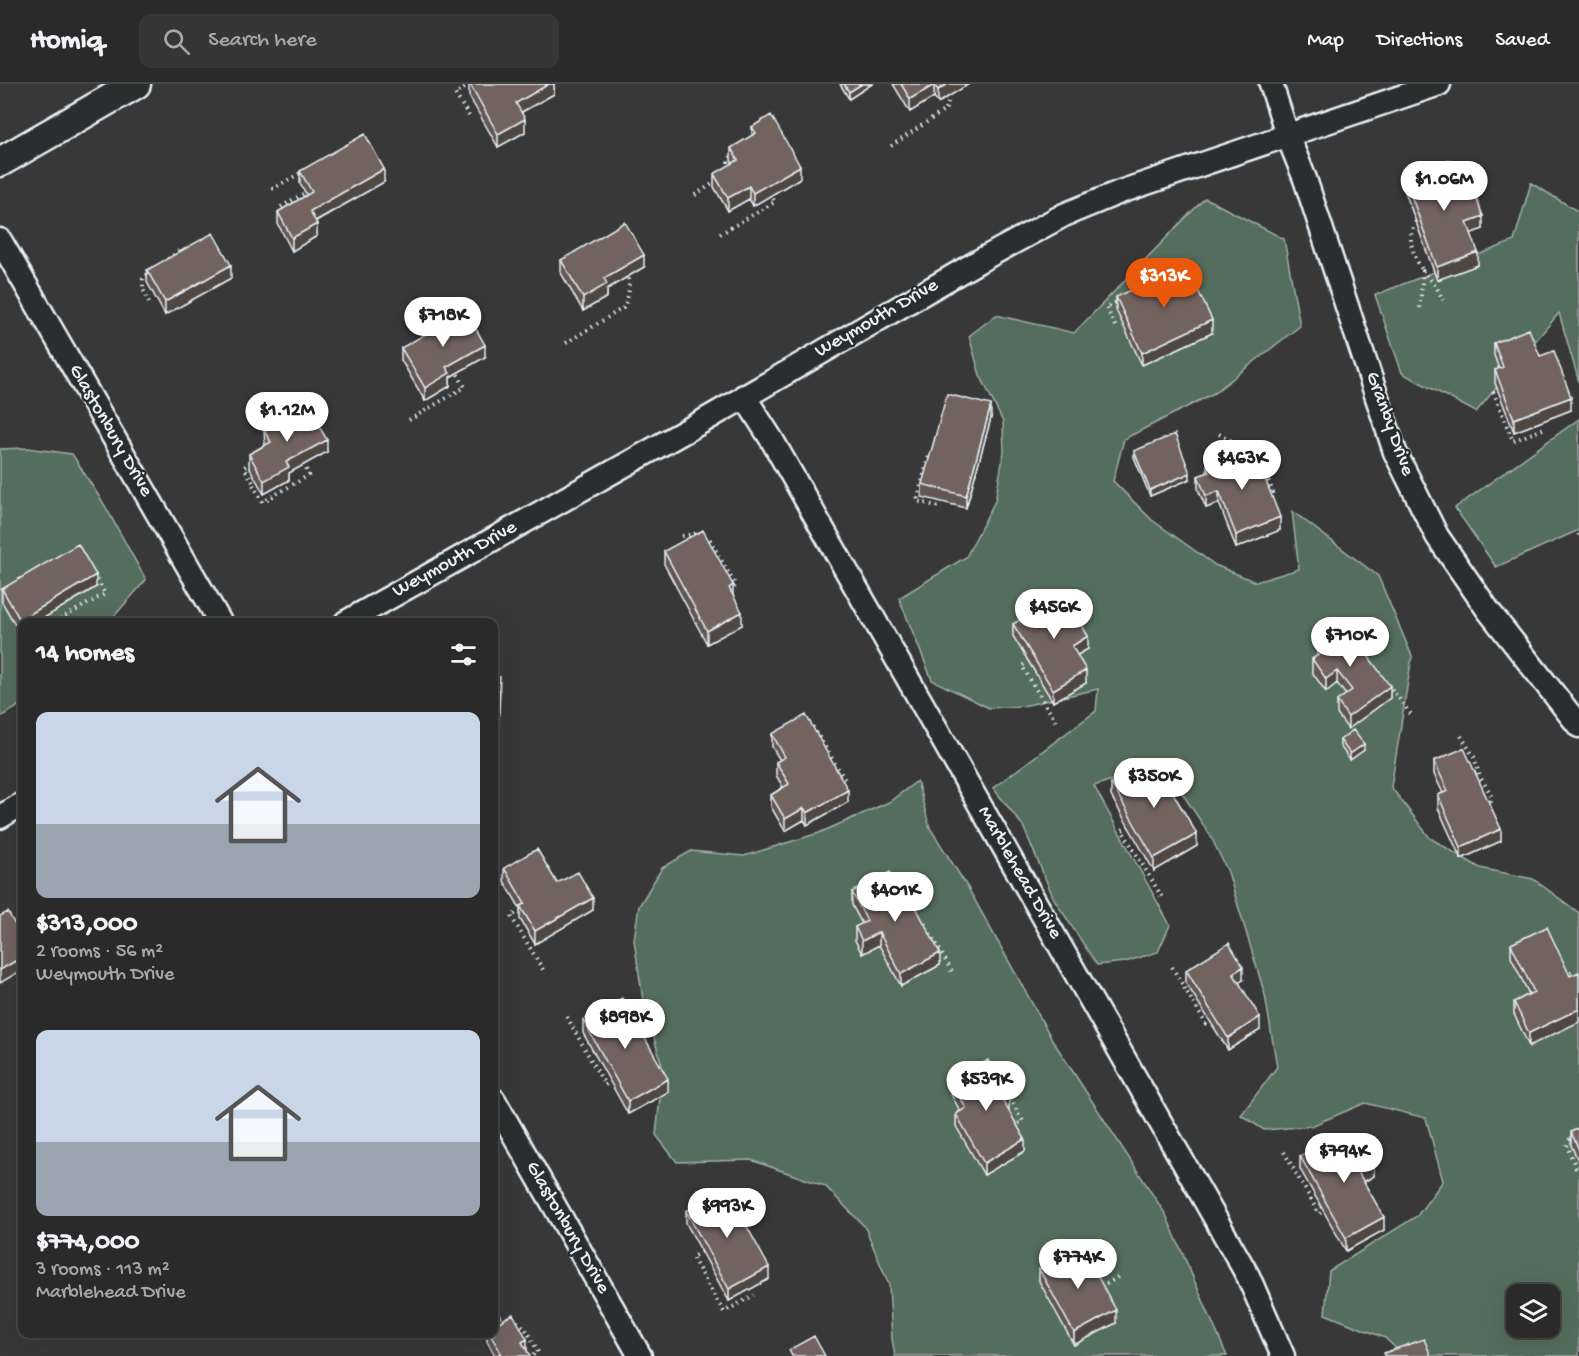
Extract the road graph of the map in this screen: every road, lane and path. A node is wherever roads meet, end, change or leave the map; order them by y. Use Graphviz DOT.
graph roads {
  1 [pos="136,84"];
  2 [pos="471,84"];
  3 [pos="1271,84"];
  4 [pos="1439,84"];
  5 [pos="947,97"];
  6 [pos="469,116"];
  7 [pos="1287,134"];
  8 [pos="891,146"];
  9 [pos="738,151"];
  10 [pos="0,162"];
  11 [pos="313,166"];
  12 [pos="734,166"];
  13 [pos="721,178"];
  14 [pos="272,189"];
  15 [pos="305,193"];
  16 [pos="695,195"];
  17 [pos="771,195"];
  18 [pos="281,207"];
  19 [pos="1416,222"];
  20 [pos="720,234"];
  21 [pos="0,240"];
  22 [pos="188,253"];
  23 [pos="166,261"];
  24 [pos="159,268"];
  25 [pos="1423,271"];
  26 [pos="628,277"];
  27 [pos="1127,297"];
  28 [pos="1443,300"];
  29 [pos="149,303"];
  30 [pos="1420,308"];
  31 [pos="1114,326"];
  32 [pos="566,343"];
  33 [pos="457,374"];
  34 [pos="1498,389"];
  35 [pos="744,396"];
  36 [pos="409,420"];
  37 [pos="1545,428"];
  38 [pos="1220,434"];
  39 [pos="933,456"];
  40 [pos="253,462"];
  41 [pos="304,465"];
  42 [pos="1267,495"];
  43 [pos="940,507"];
  44 [pos="682,536"];
  45 [pos="92,570"];
  46 [pos="729,590"];
  47 [pos="50,615"];
  48 [pos="52,618"];
  49 [pos="62,618"];
  50 [pos="218,618"];
  51 [pos="353,618"];
  52 [pos="1029,661"];
  53 [pos="1387,683"];
  54 [pos="1413,717"];
  55 [pos="1056,722"];
  56 [pos="801,723"];
  57 [pos="1579,726"];
  58 [pos="1461,736"];
  59 [pos="838,785"];
  60 [pos="18,806"];
  61 [pos="1486,809"];
  62 [pos="0,817"];
  63 [pos="1129,826"];
  64 [pos="1163,899"];
  65 [pos="521,911"];
  66 [pos="919,925"];
  67 [pos="1172,967"];
  68 [pos="1575,970"];
  69 [pos="952,972"];
  70 [pos="545,973"];
  71 [pos="1564,976"];
  72 [pos="567,1017"];
  73 [pos="1210,1022"];
  74 [pos="981,1070"];
  75 [pos="610,1082"];
  76 [pos="498,1107"];
  77 [pos="1011,1128"];
  78 [pos="1579,1131"];
  79 [pos="1284,1152"];
  80 [pos="1579,1169"];
  81 [pos="1323,1212"];
  82 [pos="701,1252"];
  83 [pos="1118,1277"];
  84 [pos="1098,1289"];
  85 [pos="754,1295"];
  86 [pos="498,1316"];
  87 [pos="532,1356"];
  88 [pos="640,1356"];
  89 [pos="1283,1356"];
  1 -- 10 [label="street"];
  2 -- 6 [label="path"];
  3 -- 7 [label="street, Granby Drive"];
  4 -- 7 [label="street, Weymouth Drive"];
  5 -- 8 [label="path"];
  7 -- 35 [label="street, Weymouth Drive"];
  7 -- 57 [label="street, Granby Drive"];
  9 -- 12 [label="path"];
  11 -- 14 [label="path"];
  13 -- 16 [label="path"];
  15 -- 18 [label="path"];
  17 -- 20 [label="path"];
  19 -- 25 [label="path"];
  21 -- 50 [label="street, Glastonbury Drive"];
  22 -- 23 [label="path"];
  24 -- 29 [label="path"];
  25 -- 28 [label="path"];
  25 -- 30 [label="path"];
  26 -- 32 [label="path"];
  27 -- 31 [label="path"];
  33 -- 36 [label="path"];
  34 -- 37 [label="path"];
  35 -- 51 [label="street, Weymouth Drive"];
  35 -- 89 [label="street, Marblehead Drive"];
  38 -- 42 [label="path"];
  39 -- 43 [label="path"];
  40 -- 41 [label="path"];
  44 -- 46 [label="path"];
  45 -- 49 [label="path"];
  47 -- 48 [label="path"];
  52 -- 55 [label="path"];
  53 -- 54 [label="path"];
  56 -- 59 [label="path"];
  58 -- 61 [label="path"];
  60 -- 62 [label="street"];
  63 -- 64 [label="path"];
  65 -- 70 [label="path"];
  66 -- 69 [label="path"];
  67 -- 73 [label="path"];
  68 -- 71 [label="path"];
  72 -- 75 [label="path"];
  74 -- 77 [label="path"];
  76 -- 88 [label="street, Glastonbury Drive"];
  78 -- 80 [label="path"];
  79 -- 81 [label="path"];
  82 -- 85 [label="path"];
  83 -- 84 [label="path"];
  86 -- 87 [label="path"];
}
